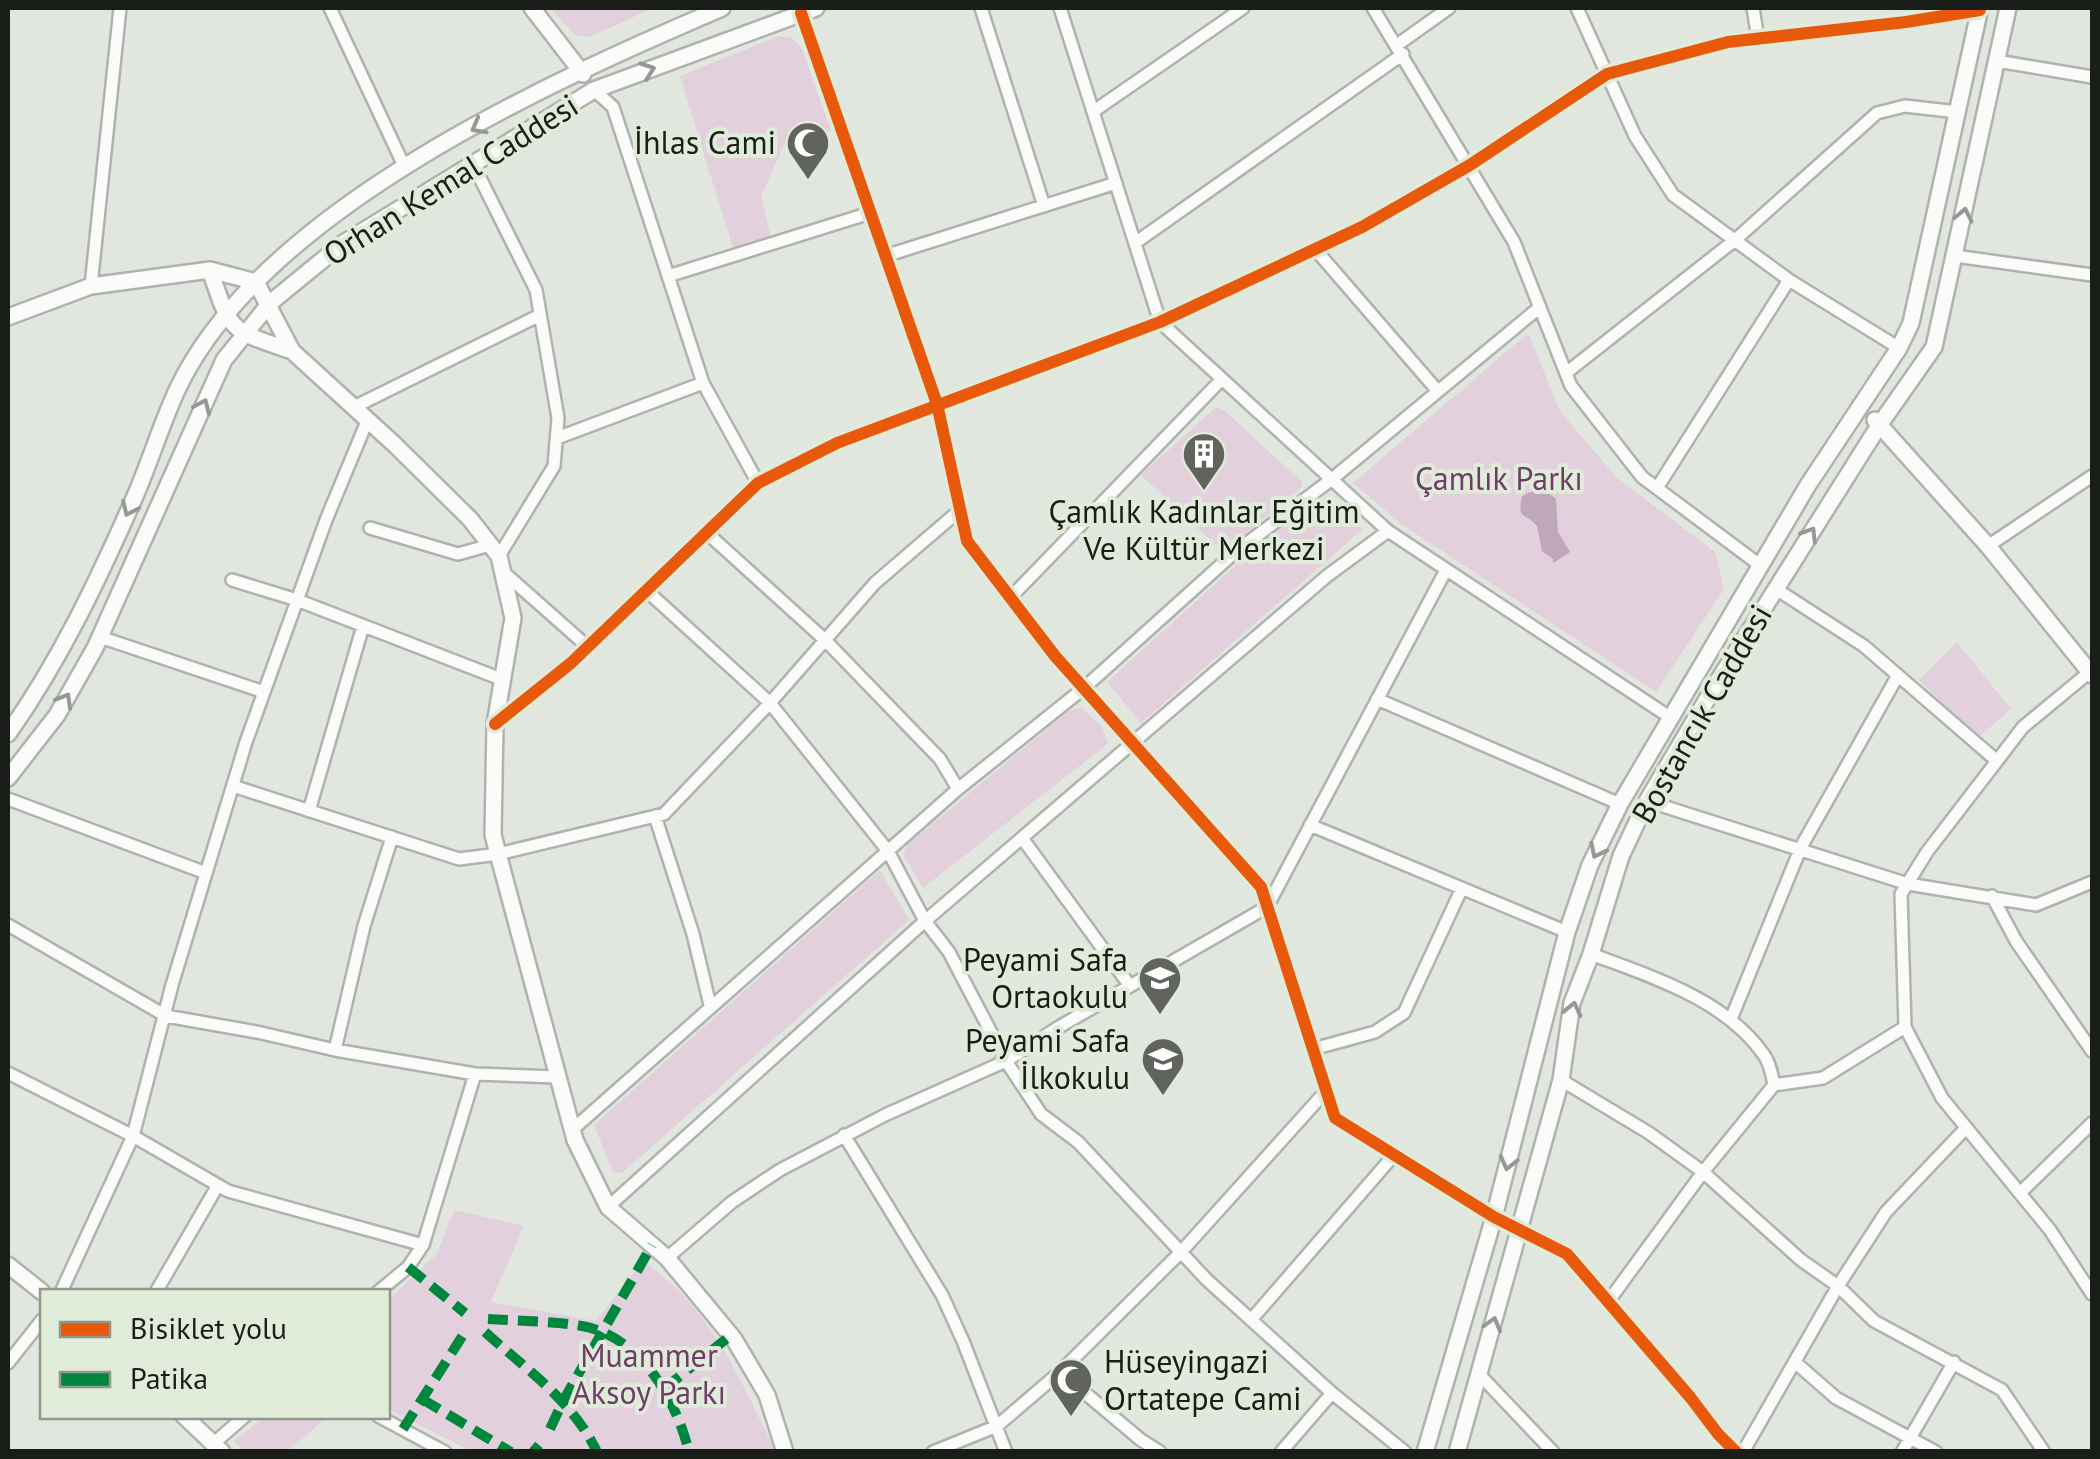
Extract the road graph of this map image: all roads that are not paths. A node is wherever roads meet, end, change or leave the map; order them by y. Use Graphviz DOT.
graph roads {
  1 [pos="120,8"];
  2 [pos="330,8"];
  3 [pos="532,8"];
  4 [pos="722,8"];
  5 [pos="982,8"];
  6 [pos="1060,8"];
  7 [pos="1242,8"];
  8 [pos="1373,8"];
  9 [pos="1450,8"];
  10 [pos="1577,8"];
  11 [pos="1753,8"];
  12 [pos="1904,8"];
  13 [pos="1980,9"];
  14 [pos="2007,9"];
  15 [pos="808,10"];
  16 [pos="1906,22"];
  17 [pos="1758,39"];
  18 [pos="1400,49"];
  19 [pos="1998,61"];
  20 [pos="579,69"];
  21 [pos="1607,74"];
  22 [pos="2092,77"];
  23 [pos="594,90"];
  24 [pos="1094,112"];
  25 [pos="1958,112"];
  26 [pos="473,164"];
  27 [pos="1470,165"];
  28 [pos="405,168"];
  29 [pos="1116,183"];
  30 [pos="1044,206"];
  31 [pos="870,213"];
  32 [pos="1734,240"];
  33 [pos="1135,243"];
  34 [pos="1314,249"];
  35 [pos="885,256"];
  36 [pos="1955,256"];
  37 [pos="210,270"];
  38 [pos="2092,274"];
  39 [pos="668,276"];
  40 [pos="1789,280"];
  41 [pos="91,286"];
  42 [pos="263,292"];
  43 [pos="1540,307"];
  44 [pos="540,316"];
  45 [pos="8,317"];
  46 [pos="1160,322"];
  47 [pos="235,326"];
  48 [pos="1899,348"];
  49 [pos="292,351"];
  50 [pos="1566,373"];
  51 [pos="1222,378"];
  52 [pos="703,384"];
  53 [pos="1436,390"];
  54 [pos="937,404"];
  55 [pos="1861,406"];
  56 [pos="354,408"];
  57 [pos="368,419"];
  58 [pos="1880,424"];
  59 [pos="557,438"];
  60 [pos="2092,476"];
  61 [pos="1332,480"];
  62 [pos="758,482"];
  63 [pos="1657,488"];
  64 [pos="960,510"];
  65 [pos="370,528"];
  66 [pos="1388,531"];
  67 [pos="707,533"];
  68 [pos="1988,546"];
  69 [pos="497,557"];
  70 [pos="1761,566"];
  71 [pos="1446,570"];
  72 [pos="232,580"];
  73 [pos="1776,589"];
  74 [pos="648,591"];
  75 [pos="1010,598"];
  76 [pos="297,600"];
  77 [pos="362,626"];
  78 [pos="100,636"];
  79 [pos="825,640"];
  80 [pos="588,647"];
  81 [pos="2092,672"];
  82 [pos="1897,677"];
  83 [pos="501,679"];
  84 [pos="1084,688"];
  85 [pos="264,692"];
  86 [pos="1378,698"];
  87 [pos="770,703"];
  88 [pos="1671,718"];
  89 [pos="495,724"];
  90 [pos="8,734"];
  91 [pos="1132,742"];
  92 [pos="1996,761"];
  93 [pos="8,778"];
  94 [pos="233,786"];
  95 [pos="958,790"];
  96 [pos="8,799"];
  97 [pos="1647,801"];
  98 [pos="1620,804"];
  99 [pos="309,811"];
  100 [pos="655,816"];
  101 [pos="1310,825"];
  102 [pos="392,837"];
  103 [pos="1022,838"];
  104 [pos="1802,847"];
  105 [pos="888,851"];
  106 [pos="498,854"];
  107 [pos="206,873"];
  108 [pos="2092,882"];
  109 [pos="1908,884"];
  110 [pos="1462,888"];
  111 [pos="1992,896"];
  112 [pos="1267,907"];
  113 [pos="925,922"];
  114 [pos="8,925"];
  115 [pos="1567,932"];
  116 [pos="1592,954"];
  117 [pos="1130,986"];
  118 [pos="710,1005"];
  119 [pos="166,1016"];
  120 [pos="1731,1019"];
  121 [pos="1905,1027"];
  122 [pos="2090,1044"];
  123 [pos="1313,1049"];
  124 [pos="335,1050"];
  125 [pos="1006,1061"];
  126 [pos="8,1073"];
  127 [pos="474,1074"];
  128 [pos="557,1077"];
  129 [pos="1560,1080"];
  130 [pos="1774,1085"];
  131 [pos="1326,1091"];
  132 [pos="2092,1122"];
  133 [pos="1966,1128"];
  134 [pos="572,1130"];
  135 [pos="844,1135"];
  136 [pos="133,1136"];
  137 [pos="1394,1155"];
  138 [pos="1703,1172"];
  139 [pos="218,1185"];
  140 [pos="2020,1194"];
  141 [pos="608,1207"];
  142 [pos="1494,1217"];
  143 [pos="1520,1230"];
  144 [pos="424,1245"];
  145 [pos="1181,1252"];
  146 [pos="668,1258"];
  147 [pos="8,1265"];
  148 [pos="1838,1286"];
  149 [pos="63,1289"];
  150 [pos="158,1289"];
  151 [pos="382,1289"];
  152 [pos="40,1290"];
  153 [pos="2092,1294"];
  154 [pos="1608,1302"];
  155 [pos="1251,1320"];
  156 [pos="40,1323"];
  157 [pos="1954,1362"];
  158 [pos="1796,1363"];
  159 [pos="8,1364"];
  160 [pos="1060,1372"];
  161 [pos="1478,1374"];
  162 [pos="1332,1393"];
  163 [pos="187,1419"];
  164 [pos="242,1419"];
  165 [pos="384,1419"];
  166 [pos="997,1426"];
  167 [pos="1909,1439"];
  168 [pos="218,1447"];
  169 [pos="445,1452"];
  170 [pos="784,1452"];
  171 [pos="933,1452"];
  172 [pos="1006,1452"];
  173 [pos="1160,1452"];
  174 [pos="1281,1452"];
  175 [pos="1405,1452"];
  176 [pos="1425,1452"];
  177 [pos="1457,1452"];
  178 [pos="1552,1452"];
  179 [pos="1740,1452"];
  180 [pos="1902,1452"];
  181 [pos="1936,1452"];
  182 [pos="2044,1452"];
  1 -- 41 [label="street"];
  2 -- 28 [label="street"];
  3 -- 20 [label="main road"];
  4 -- 20 [label="main road, Orhan Kemal Caddesi"];
  5 -- 30 [label="street"];
  6 -- 24 [label="street"];
  7 -- 24 [label="street"];
  8 -- 18 [label="street"];
  9 -- 18 [label="street"];
  10 -- 21 [label="street"];
  11 -- 17 [label="street"];
  12 -- 16 [label="street"];
  13 -- 16 [label="street"];
  13 -- 25 [label="main road, Bostancık Caddesi"];
  14 -- 19 [label="main road, Bostancık Caddesi"];
  23 -- 15 [label="main road, Orhan Kemal Caddesi, one-way"];
  15 -- 31 [label="street"];
  16 -- 17 [label="street"];
  17 -- 21 [label="street"];
  18 -- 27 [label="street"];
  18 -- 33 [label="street"];
  19 -- 22 [label="street"];
  36 -- 19 [label="main road, Bostancık Caddesi, one-way"];
  20 -- 23 [label="main road"];
  20 -- 28 [label="main road, Orhan Kemal Caddesi, one-way"];
  21 -- 27 [label="street"];
  21 -- 32 [label="street"];
  23 -- 26 [label="main road, Orhan Kemal Caddesi"];
  23 -- 39 [label="street"];
  24 -- 29 [label="street"];
  25 -- 32 [label="street"];
  25 -- 48 [label="main road, Bostancık Caddesi"];
  26 -- 42 [label="main road, Orhan Kemal Caddesi"];
  26 -- 44 [label="street"];
  27 -- 34 [label="street"];
  27 -- 43 [label="street"];
  28 -- 42 [label="main road, Orhan Kemal Caddesi"];
  29 -- 30 [label="street"];
  29 -- 33 [label="street"];
  30 -- 35 [label="street"];
  31 -- 35 [label="street"];
  31 -- 39 [label="street"];
  32 -- 40 [label="street"];
  32 -- 50 [label="street"];
  33 -- 46 [label="street"];
  34 -- 46 [label="street"];
  34 -- 53 [label="street"];
  35 -- 54 [label="street"];
  36 -- 38 [label="street"];
  36 -- 58 [label="main road, Bostancık Caddesi"];
  37 -- 41 [label="main road"];
  37 -- 42 [label="main road"];
  37 -- 47 [label="main road"];
  39 -- 52 [label="street"];
  40 -- 48 [label="street"];
  40 -- 63 [label="street"];
  41 -- 45 [label="main road"];
  42 -- 47 [label="main road, Orhan Kemal Caddesi"];
  42 -- 47 [label="main road, Orhan Kemal Caddesi"];
  42 -- 49 [label="main road"];
  43 -- 50 [label="street"];
  43 -- 53 [label="street"];
  44 -- 56 [label="street"];
  44 -- 59 [label="street"];
  46 -- 51 [label="street"];
  46 -- 54 [label="street"];
  47 -- 49 [label="main road"];
  78 -- 47 [label="main road, Orhan Kemal Caddesi, one-way"];
  47 -- 90 [label="main road, Orhan Kemal Caddesi, one-way"];
  48 -- 55 [label="main road, Bostancık Caddesi"];
  49 -- 56 [label="main road"];
  50 -- 63 [label="street"];
  51 -- 61 [label="street"];
  51 -- 75 [label="street"];
  52 -- 59 [label="street"];
  52 -- 62 [label="street"];
  53 -- 61 [label="street"];
  54 -- 62 [label="street"];
  54 -- 64 [label="street"];
  55 -- 58 [label="main road"];
  55 -- 70 [label="main road, Bostancık Caddesi"];
  56 -- 57 [label="main road"];
  57 -- 69 [label="main road"];
  57 -- 76 [label="street"];
  58 -- 68 [label="main road"];
  73 -- 58 [label="main road, Bostancık Caddesi, one-way"];
  59 -- 69 [label="street"];
  60 -- 68 [label="street"];
  61 -- 66 [label="street"];
  61 -- 84 [label="street"];
  62 -- 67 [label="street"];
  63 -- 70 [label="street"];
  64 -- 75 [label="street"];
  64 -- 79 [label="street"];
  65 -- 69 [label="street"];
  66 -- 71 [label="street"];
  66 -- 91 [label="street"];
  67 -- 74 [label="street"];
  67 -- 79 [label="street"];
  68 -- 81 [label="main road"];
  69 -- 80 [label="street"];
  69 -- 83 [label="main road"];
  70 -- 88 [label="main road, Bostancık Caddesi"];
  71 -- 86 [label="street"];
  71 -- 88 [label="street"];
  72 -- 76 [label="street"];
  73 -- 82 [label="street"];
  73 -- 97 [label="main road, Bostancık Caddesi"];
  74 -- 80 [label="street"];
  74 -- 87 [label="street"];
  75 -- 84 [label="street"];
  76 -- 77 [label="street"];
  76 -- 85 [label="street"];
  77 -- 83 [label="street"];
  77 -- 99 [label="street"];
  78 -- 85 [label="street"];
  93 -- 78 [label="main road, Orhan Kemal Caddesi, one-way"];
  79 -- 87 [label="street"];
  79 -- 95 [label="street"];
  80 -- 89 [label="street"];
  81 -- 92 [label="street"];
  82 -- 92 [label="street"];
  82 -- 104 [label="street"];
  83 -- 89 [label="main road"];
  84 -- 91 [label="street"];
  84 -- 95 [label="street"];
  85 -- 94 [label="street"];
  86 -- 98 [label="street"];
  86 -- 101 [label="street"];
  87 -- 100 [label="street"];
  87 -- 105 [label="street"];
  88 -- 98 [label="main road, Bostancık Caddesi"];
  89 -- 106 [label="main road"];
  91 -- 103 [label="street"];
  91 -- 112 [label="street"];
  92 -- 109 [label="street"];
  94 -- 99 [label="street"];
  94 -- 107 [label="street"];
  95 -- 105 [label="street"];
  96 -- 107 [label="street"];
  97 -- 104 [label="street"];
  97 -- 116 [label="main road, Bostancık Caddesi"];
  98 -- 115 [label="main road, Bostancık Caddesi, one-way"];
  99 -- 102 [label="street"];
  100 -- 106 [label="street"];
  100 -- 118 [label="street"];
  101 -- 110 [label="street"];
  101 -- 112 [label="street"];
  102 -- 106 [label="street"];
  102 -- 124 [label="street"];
  103 -- 113 [label="street"];
  103 -- 117 [label="street"];
  104 -- 109 [label="street"];
  104 -- 120 [label="street"];
  105 -- 113 [label="street"];
  105 -- 118 [label="street"];
  106 -- 128 [label="main road"];
  107 -- 119 [label="street"];
  108 -- 111 [label="street"];
  109 -- 111 [label="street"];
  109 -- 121 [label="street"];
  110 -- 115 [label="street"];
  110 -- 123 [label="street"];
  111 -- 122 [label="street"];
  112 -- 117 [label="street"];
  112 -- 123 [label="street"];
  113 -- 125 [label="street"];
  113 -- 141 [label="street"];
  114 -- 119 [label="street"];
  115 -- 142 [label="main road, Bostancık Caddesi, one-way"];
  116 -- 120 [label="street"];
  129 -- 116 [label="main road, Bostancık Caddesi, one-way"];
  117 -- 125 [label="street"];
  118 -- 134 [label="street"];
  119 -- 124 [label="street"];
  119 -- 136 [label="street"];
  120 -- 130 [label="street"];
  121 -- 130 [label="street"];
  121 -- 133 [label="street"];
  123 -- 131 [label="street"];
  124 -- 127 [label="street"];
  125 -- 135 [label="street"];
  125 -- 145 [label="street"];
  126 -- 136 [label="street"];
  127 -- 128 [label="street"];
  127 -- 144 [label="street"];
  128 -- 134 [label="main road"];
  129 -- 138 [label="street"];
  129 -- 143 [label="main road, Bostancık Caddesi"];
  130 -- 138 [label="street"];
  131 -- 137 [label="street"];
  131 -- 145 [label="street"];
  132 -- 140 [label="street"];
  133 -- 140 [label="street"];
  133 -- 148 [label="street"];
  134 -- 141 [label="main road"];
  135 -- 146 [label="street"];
  135 -- 166 [label="street"];
  136 -- 139 [label="street"];
  136 -- 149 [label="street"];
  137 -- 142 [label="street"];
  137 -- 155 [label="street"];
  138 -- 148 [label="street"];
  138 -- 154 [label="street"];
  139 -- 144 [label="street"];
  139 -- 150 [label="street"];
  140 -- 153 [label="street"];
  141 -- 146 [label="main road"];
  142 -- 143 [label="street"];
  142 -- 176 [label="main road, Bostancık Caddesi"];
  143 -- 154 [label="street"];
  161 -- 143 [label="main road, Bostancık Caddesi, one-way"];
  144 -- 151 [label="street"];
  145 -- 155 [label="street"];
  145 -- 160 [label="street"];
  146 -- 170 [label="main road"];
  147 -- 152 [label="main road"];
  148 -- 157 [label="street"];
  148 -- 158 [label="street"];
  154 -- 179 [label="street"];
  155 -- 162 [label="street"];
  156 -- 159 [label="street"];
  157 -- 167 [label="street"];
  157 -- 182 [label="street"];
  158 -- 167 [label="street"];
  158 -- 179 [label="street"];
  160 -- 166 [label="street"];
  160 -- 173 [label="street"];
  161 -- 177 [label="main road, Bostancık Caddesi"];
  161 -- 178 [label="street"];
  162 -- 174 [label="street"];
  162 -- 175 [label="street"];
  163 -- 168 [label="main road"];
  164 -- 168 [label="street"];
  165 -- 169 [label="street"];
  166 -- 171 [label="street"];
  166 -- 172 [label="street"];
  167 -- 180 [label="street"];
  167 -- 181 [label="street"];
}
